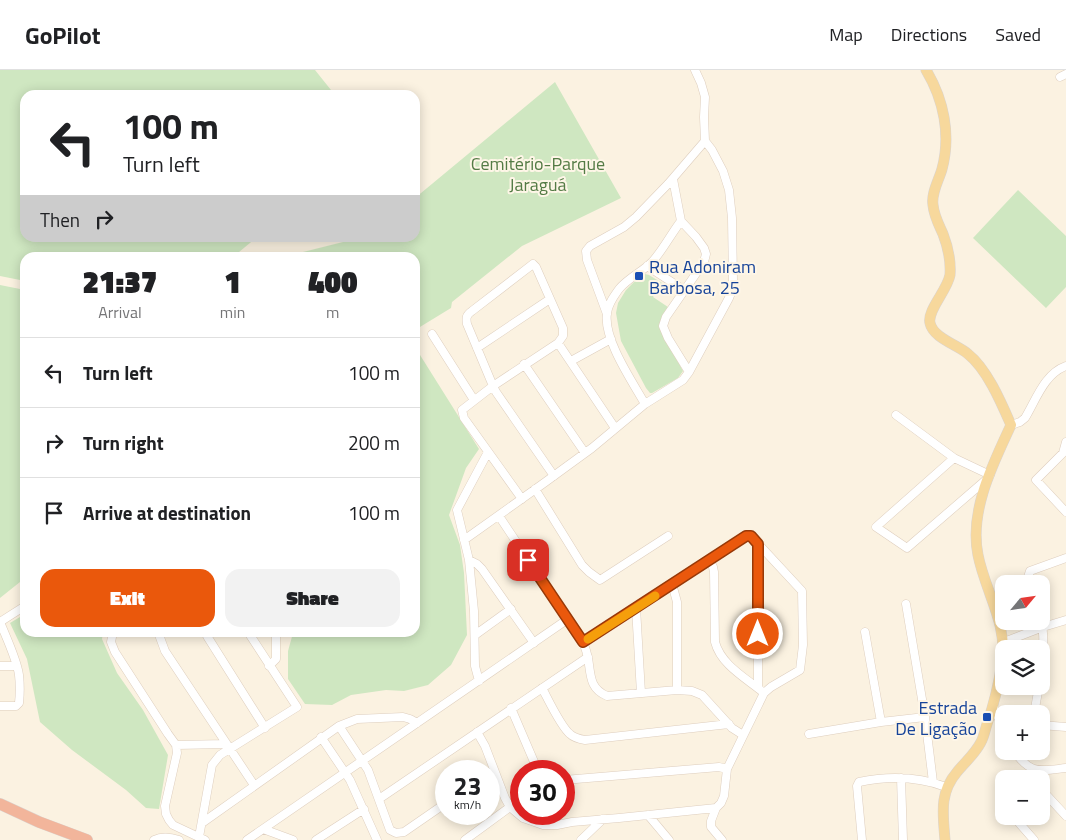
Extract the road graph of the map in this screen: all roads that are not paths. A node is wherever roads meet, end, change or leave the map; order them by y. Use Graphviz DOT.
graph roads {
  1 [pos="695,70"];
  2 [pos="926,70"];
  3 [pos="705,141"];
  4 [pos="673,178"];
  5 [pos="681,221"];
  6 [pos="647,266"];
  7 [pos="684,290"];
  8 [pos="550,299"];
  9 [pos="607,314"];
  10 [pos="432,334"];
  11 [pos="611,339"];
  12 [pos="558,343"];
  13 [pos="477,348"];
  14 [pos="571,361"];
  15 [pos="524,364"];
  16 [pos="1065,369"];
  17 [pos="690,372"];
  18 [pos="493,386"];
  19 [pos="474,400"];
  20 [pos="645,404"];
  21 [pos="896,415"];
  22 [pos="1011,425"];
  23 [pos="615,428"];
  24 [pos="1066,442"];
  25 [pos="488,452"];
  26 [pos="585,453"];
  27 [pos="1065,455"];
  28 [pos="954,458"];
  29 [pos="554,476"];
  30 [pos="989,476"];
  31 [pos="535,489"];
  32 [pos="522,499"];
  33 [pos="1066,512"];
  34 [pos="499,516"];
  35 [pos="668,536"];
  36 [pos="464,540"];
  37 [pos="758,544"];
  38 [pos="469,560"];
  39 [pos="709,560"];
  40 [pos="1065,561"];
  41 [pos="1029,575"];
  42 [pos="671,585"];
  43 [pos="906,604"];
  44 [pos="636,608"];
  45 [pos="20,609"];
  46 [pos="511,610"];
  47 [pos="568,619"];
  48 [pos="1066,620"];
  49 [pos="0,622"];
  50 [pos="1050,623"];
  51 [pos="1029,630"];
  52 [pos="865,632"];
  53 [pos="475,635"];
  54 [pos="112,637"];
  55 [pos="160,637"];
  56 [pos="208,637"];
  57 [pos="251,637"];
  58 [pos="276,637"];
  59 [pos="1003,640"];
  60 [pos="1008,640"];
  61 [pos="583,642"];
  62 [pos="534,643"];
  63 [pos="588,657"];
  64 [pos="0,666"];
  65 [pos="16,666"];
  66 [pos="269,666"];
  67 [pos="479,681"];
  68 [pos="542,688"];
  69 [pos="677,690"];
  70 [pos="761,690"];
  71 [pos="641,693"];
  72 [pos="995,695"];
  73 [pos="0,706"];
  74 [pos="993,706"];
  75 [pos="511,708"];
  76 [pos="995,710"];
  77 [pos="925,716"];
  78 [pos="881,722"];
  79 [pos="417,723"];
  80 [pos="729,724"];
  81 [pos="339,726"];
  82 [pos="1050,726"];
  83 [pos="1066,727"];
  84 [pos="265,728"];
  85 [pos="477,732"];
  86 [pos="809,734"];
  87 [pos="743,735"];
  88 [pos="321,737"];
  89 [pos="176,745"];
  90 [pos="228,746"];
  91 [pos="489,760"];
  92 [pos="533,760"];
  93 [pos="1021,760"];
  94 [pos="362,761"];
  95 [pos="1066,768"];
  96 [pos="726,769"];
  97 [pos="1036,770"];
  98 [pos="1047,770"];
  99 [pos="345,772"];
  100 [pos="901,778"];
  101 [pos="575,779"];
  102 [pos="933,782"];
  103 [pos="254,785"];
  104 [pos="946,787"];
  105 [pos="500,788"];
  106 [pos="379,799"];
  107 [pos="1050,799"];
  108 [pos="0,804"];
  109 [pos="510,806"];
  110 [pos="716,808"];
  111 [pos="364,809"];
  112 [pos="435,811"];
  113 [pos="648,815"];
  114 [pos="1066,816"];
  115 [pos="603,820"];
  116 [pos="575,822"];
  117 [pos="202,823"];
  118 [pos="1021,825"];
  119 [pos="262,829"];
  120 [pos="477,832"];
  121 [pos="202,839"];
  122 [pos="87,840"];
  123 [pos="154,840"];
  124 [pos="179,840"];
  125 [pos="247,840"];
  126 [pos="293,840"];
  127 [pos="316,840"];
  128 [pos="377,840"];
  129 [pos="466,840"];
  130 [pos="483,840"];
  131 [pos="581,840"];
  132 [pos="669,840"];
  133 [pos="722,840"];
  134 [pos="862,840"];
  135 [pos="903,840"];
  136 [pos="945,840"];
  137 [pos="1034,840"];
  1 -- 3 [label="street"];
  2 -- 22 [label="main road"];
  3 -- 4 [label="street"];
  3 -- 17 [label="street"];
  4 -- 5 [label="street"];
  4 -- 9 [label="street"];
  5 -- 6 [label="street"];
  5 -- 7 [label="street"];
  6 -- 7 [label="street"];
  6 -- 9 [label="street"];
  7 -- 17 [label="street"];
  8 -- 12 [label="street"];
  8 -- 13 [label="street"];
  8 -- 13 [label="street"];
  9 -- 11 [label="street"];
  10 -- 19 [label="street"];
  11 -- 14 [label="street"];
  11 -- 20 [label="street"];
  12 -- 14 [label="street"];
  12 -- 15 [label="street"];
  13 -- 18 [label="street"];
  14 -- 23 [label="street"];
  15 -- 18 [label="street"];
  15 -- 26 [label="street"];
  16 -- 22 [label="street"];
  17 -- 20 [label="street"];
  18 -- 19 [label="street"];
  18 -- 29 [label="street"];
  19 -- 25 [label="street"];
  20 -- 23 [label="street"];
  21 -- 28 [label="street"];
  22 -- 30 [label="main road"];
  23 -- 26 [label="street"];
  24 -- 27 [label="street"];
  25 -- 32 [label="street"];
  25 -- 36 [label="street"];
  26 -- 29 [label="street"];
  27 -- 33 [label="street"];
  28 -- 30 [label="street"];
  28 -- 30 [label="street"];
  29 -- 31 [label="street"];
  30 -- 59 [label="main road"];
  31 -- 32 [label="street"];
  31 -- 35 [label="street"];
  32 -- 34 [label="street"];
  34 -- 36 [label="street"];
  34 -- 47 [label="street"];
  36 -- 38 [label="street"];
  37 -- 39 [label="street"];
  37 -- 70 [label="street"];
  37 -- 70 [label="street"];
  38 -- 46 [label="street"];
  38 -- 53 [label="street"];
  39 -- 42 [label="street"];
  39 -- 70 [label="street"];
  40 -- 41 [label="street"];
  42 -- 44 [label="street"];
  42 -- 69 [label="street"];
  43 -- 77 [label="street"];
  44 -- 61 [label="street"];
  44 -- 71 [label="street"];
  45 -- 49 [label="street"];
  46 -- 53 [label="street"];
  46 -- 62 [label="street"];
  47 -- 61 [label="street"];
  47 -- 62 [label="street"];
  48 -- 50 [label="street"];
  49 -- 65 [label="street"];
  51 -- 60 [label="street"];
  52 -- 78 [label="street"];
  53 -- 67 [label="street"];
  54 -- 89 [label="street"];
  55 -- 90 [label="street"];
  56 -- 84 [label="street"];
  57 -- 66 [label="street"];
  58 -- 66 [label="street"];
  61 -- 63 [label="street"];
  62 -- 67 [label="street"];
  63 -- 68 [label="street"];
  63 -- 71 [label="street"];
  64 -- 65 [label="street"];
  65 -- 73 [label="street"];
  66 -- 84 [label="street"];
  67 -- 79 [label="street"];
  68 -- 75 [label="street"];
  68 -- 80 [label="street"];
  69 -- 71 [label="street"];
  69 -- 80 [label="street"];
  70 -- 87 [label="street"];
  72 -- 74 [label="main road"];
  74 -- 76 [label="street"];
  74 -- 104 [label="main road"];
  75 -- 85 [label="street"];
  75 -- 92 [label="street"];
  77 -- 78 [label="street"];
  77 -- 102 [label="street"];
  78 -- 86 [label="street"];
  79 -- 81 [label="street"];
  79 -- 94 [label="street"];
  80 -- 87 [label="street"];
  81 -- 88 [label="street"];
  81 -- 94 [label="street"];
  82 -- 83 [label="street"];
  84 -- 90 [label="street"];
  85 -- 91 [label="street"];
  85 -- 106 [label="street"];
  87 -- 96 [label="street"];
  88 -- 99 [label="street"];
  88 -- 103 [label="street"];
  89 -- 90 [label="street"];
  89 -- 121 [label="street"];
  90 -- 103 [label="street"];
  90 -- 117 [label="street"];
  93 -- 97 [label="street"];
  94 -- 99 [label="street"];
  94 -- 106 [label="street"];
  95 -- 98 [label="street"];
  96 -- 101 [label="street"];
  96 -- 110 [label="street"];
  99 -- 111 [label="street"];
  99 -- 119 [label="street"];
  100 -- 102 [label="street"];
  100 -- 134 [label="street"];
  100 -- 135 [label="street"];
  102 -- 104 [label="street"];
  103 -- 117 [label="street"];
  104 -- 136 [label="main road"];
  105 -- 109 [label="street"];
  106 -- 112 [label="street"];
  107 -- 114 [label="street"];
  108 -- 122 [label="highway"];
  109 -- 120 [label="street"];
  110 -- 113 [label="street"];
  110 -- 133 [label="street"];
  111 -- 127 [label="street"];
  111 -- 128 [label="street"];
  113 -- 115 [label="street"];
  113 -- 132 [label="street"];
  115 -- 116 [label="street"];
  115 -- 131 [label="street"];
  117 -- 121 [label="street"];
  118 -- 137 [label="street"];
  119 -- 125 [label="street"];
  119 -- 126 [label="street"];
  120 -- 129 [label="street"];
  120 -- 130 [label="street"];
  123 -- 124 [label="street"];
}
